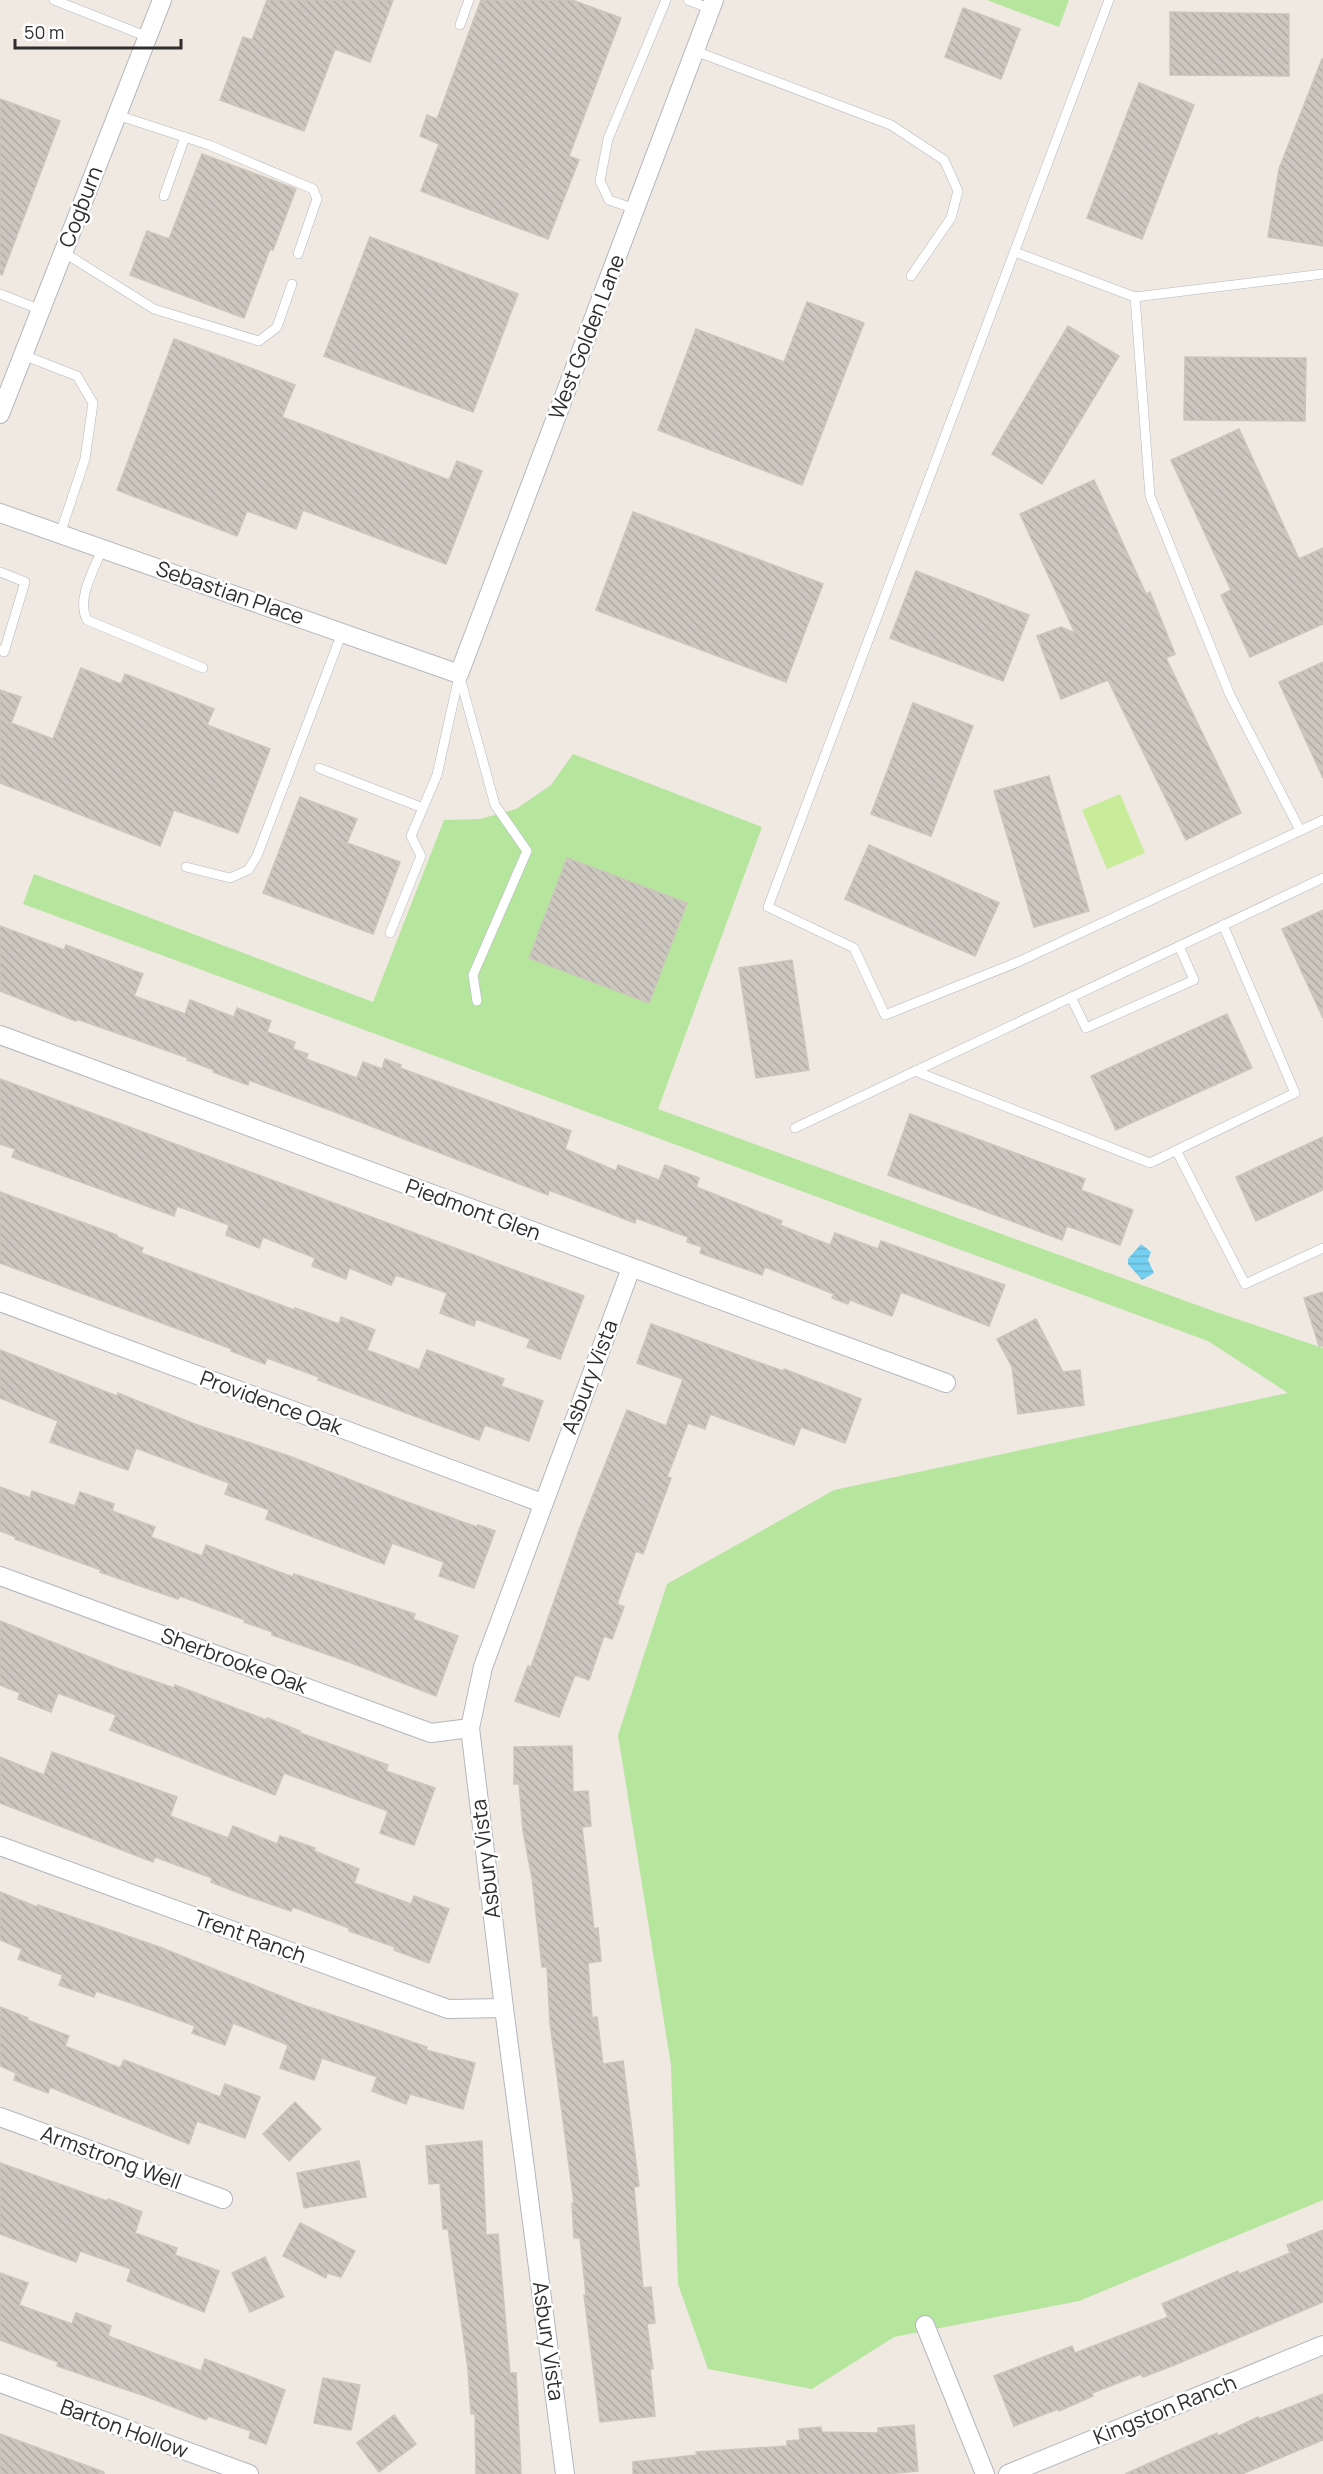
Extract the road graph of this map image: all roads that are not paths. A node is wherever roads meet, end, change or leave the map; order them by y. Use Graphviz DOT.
graph roads {
  1 [pos="54,0"];
  2 [pos="162,0"];
  3 [pos="470,0"];
  4 [pos="666,0"];
  5 [pos="688,0"];
  6 [pos="1108,0"];
  7 [pos="713,4"];
  8 [pos="460,25"];
  9 [pos="147,38"];
  10 [pos="695,51"];
  11 [pos="117,115"];
  12 [pos="185,137"];
  13 [pos="164,196"];
  14 [pos="635,208"];
  15 [pos="63,252"];
  16 [pos="1015,252"];
  17 [pos="298,254"];
  18 [pos="1323,274"];
  19 [pos="911,276"];
  20 [pos="291,284"];
  21 [pos="0,294"];
  22 [pos="1135,297"];
  23 [pos="41,310"];
  24 [pos="23,355"];
  25 [pos="0,414"];
  26 [pos="0,513"];
  27 [pos="60,534"];
  28 [pos="102,549"];
  29 [pos="0,572"];
  30 [pos="342,633"];
  31 [pos="0,650"];
  32 [pos="203,668"];
  33 [pos="459,674"];
  34 [pos="319,768"];
  35 [pos="423,808"];
  36 [pos="1323,819"];
  37 [pos="1300,830"];
  38 [pos="186,867"];
  39 [pos="1323,878"];
  40 [pos="1223,925"];
  41 [pos="390,933"];
  42 [pos="1179,946"];
  43 [pos="1071,997"];
  44 [pos="477,1001"];
  45 [pos="0,1035"];
  46 [pos="915,1071"];
  47 [pos="795,1128"];
  48 [pos="1176,1150"];
  49 [pos="1323,1248"];
  50 [pos="631,1269"];
  51 [pos="0,1302"];
  52 [pos="946,1383"];
  53 [pos="542,1503"];
  54 [pos="0,1576"];
  55 [pos="470,1728"];
  56 [pos="0,1845"];
  57 [pos="504,2008"];
  58 [pos="0,2117"];
  59 [pos="223,2199"];
  60 [pos="925,2325"];
  61 [pos="1323,2345"];
  62 [pos="0,2383"];
  63 [pos="249,2474"];
  64 [pos="565,2474"];
  65 [pos="985,2474"];
  66 [pos="1008,2474"];
  1 -- 9 [label="lane"];
  2 -- 9 [label="street, Cogburn"];
  3 -- 8 [label="lane"];
  4 -- 14 [label="lane"];
  5 -- 7 [label="lane"];
  6 -- 16 [label="lane"];
  7 -- 10 [label="street, West Golden Lane"];
  9 -- 11 [label="street, Cogburn"];
  10 -- 14 [label="street, West Golden Lane"];
  10 -- 19 [label="lane"];
  11 -- 12 [label="lane"];
  11 -- 15 [label="street, Cogburn"];
  12 -- 13 [label="lane"];
  12 -- 17 [label="lane"];
  14 -- 33 [label="street, West Golden Lane"];
  15 -- 20 [label="lane"];
  15 -- 23 [label="street, Cogburn"];
  16 -- 22 [label="lane"];
  16 -- 37 [label="lane"];
  18 -- 22 [label="lane"];
  21 -- 23 [label="lane"];
  22 -- 37 [label="lane"];
  23 -- 24 [label="street, Cogburn"];
  24 -- 25 [label="street, Cogburn"];
  24 -- 27 [label="lane"];
  26 -- 27 [label="street, Sebastian Place"];
  27 -- 28 [label="street, Sebastian Place"];
  28 -- 30 [label="street, Sebastian Place"];
  28 -- 32 [label="lane"];
  29 -- 31 [label="lane"];
  30 -- 33 [label="street, Sebastian Place"];
  30 -- 38 [label="lane"];
  33 -- 35 [label="lane"];
  33 -- 44 [label="lane"];
  34 -- 35 [label="lane"];
  35 -- 41 [label="lane"];
  36 -- 37 [label="lane"];
  39 -- 40 [label="lane"];
  40 -- 42 [label="lane"];
  40 -- 48 [label="lane"];
  42 -- 43 [label="lane"];
  42 -- 43 [label="lane"];
  43 -- 46 [label="lane"];
  45 -- 50 [label="street, Piedmont Glen"];
  46 -- 47 [label="lane"];
  46 -- 48 [label="lane"];
  48 -- 49 [label="lane"];
  50 -- 52 [label="street, Piedmont Glen"];
  50 -- 53 [label="street, Asbury Vista"];
  51 -- 53 [label="street, Providence Oak"];
  53 -- 55 [label="street, Asbury Vista"];
  54 -- 55 [label="street, Sherbrooke Oak"];
  55 -- 57 [label="street, Asbury Vista"];
  56 -- 57 [label="street, Trent Ranch"];
  57 -- 64 [label="street, Asbury Vista"];
  58 -- 59 [label="street, Armstrong Well"];
  60 -- 65 [label="street"];
  61 -- 66 [label="street, Kingston Ranch"];
  62 -- 63 [label="street, Barton Hollow"];
}
